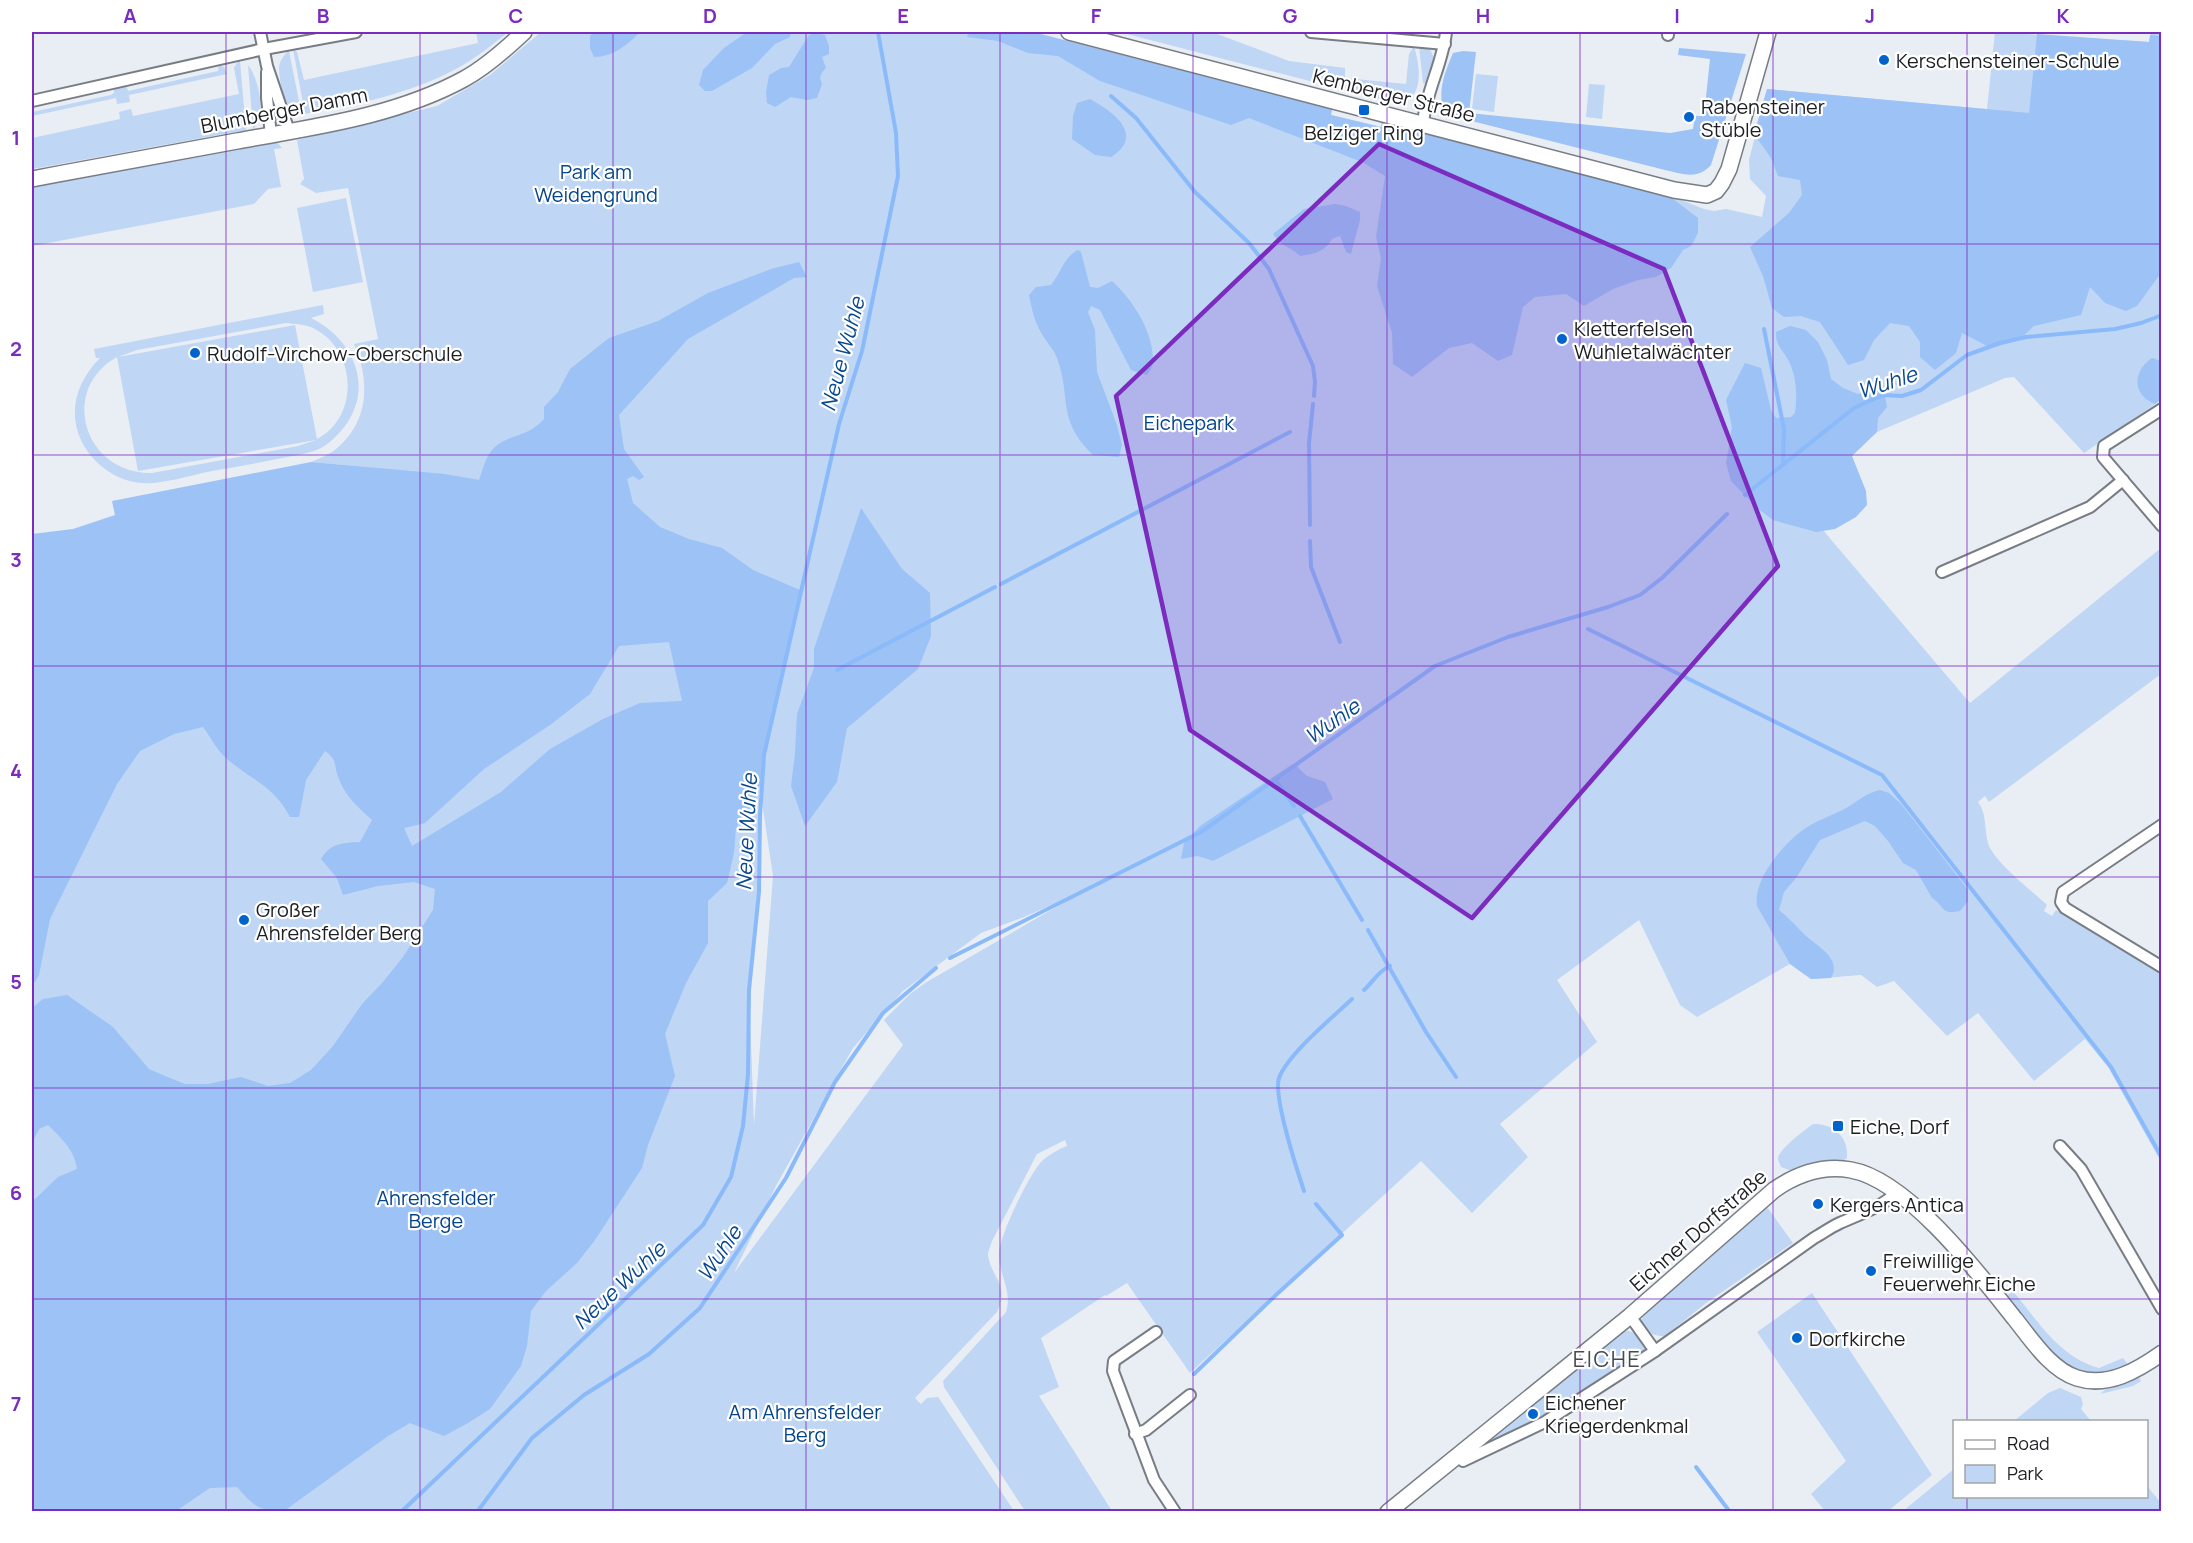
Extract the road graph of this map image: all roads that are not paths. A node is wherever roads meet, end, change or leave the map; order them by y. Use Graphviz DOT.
graph roads {
  1 [pos="260,32"];
  2 [pos="356,32"];
  3 [pos="524,32"];
  4 [pos="1069,32"];
  5 [pos="1311,32"];
  6 [pos="1446,32"];
  7 [pos="1768,32"];
  8 [pos="1445,44"];
  9 [pos="264,49"];
  10 [pos="267,66"];
  11 [pos="32,101"];
  12 [pos="1423,123"];
  13 [pos="289,131"];
  14 [pos="271,135"];
  15 [pos="32,179"];
  16 [pos="2162,409"];
  17 [pos="2123,480"];
  18 [pos="2162,526"];
  19 [pos="1942,572"];
  20 [pos="2162,825"];
  21 [pos="2162,967"];
  22 [pos="2060,1146"];
  23 [pos="1896,1193"];
  24 [pos="2162,1309"];
  25 [pos="1630,1316"];
  26 [pos="1156,1332"];
  27 [pos="1655,1351"];
  28 [pos="2162,1353"];
  29 [pos="1190,1395"];
  30 [pos="1135,1434"];
  31 [pos="1463,1461"];
  32 [pos="1175,1512"];
  33 [pos="1388,1512"];
  1 -- 9 [label="street"];
  2 -- 9 [label="street"];
  3 -- 13 [label="main road, Blumberger Damm"];
  4 -- 12 [label="main road, Kemberger Straße"];
  5 -- 8 [label="street"];
  6 -- 8 [label="street"];
  7 -- 12 [label="main road, Kemberger Straße"];
  8 -- 12 [label="street"];
  9 -- 10 [label="street"];
  9 -- 11 [label="street"];
  10 -- 13 [label="street"];
  10 -- 14 [label="street"];
  13 -- 14 [label="main road, Blumberger Damm"];
  14 -- 15 [label="main road, Blumberger Damm"];
  16 -- 17 [label="street"];
  17 -- 18 [label="street"];
  17 -- 19 [label="street"];
  20 -- 21 [label="street"];
  22 -- 24 [label="street"];
  23 -- 25 [label="main road, Eichner Dorfstraße"];
  23 -- 27 [label="street"];
  23 -- 28 [label="main road, Eichner Dorfstraße"];
  25 -- 27 [label="street, Eichner Dorfstraße"];
  25 -- 33 [label="main road, Eichner Dorfstraße"];
  26 -- 30 [label="street"];
  27 -- 31 [label="street"];
  29 -- 30 [label="street"];
  30 -- 32 [label="street"];
}
